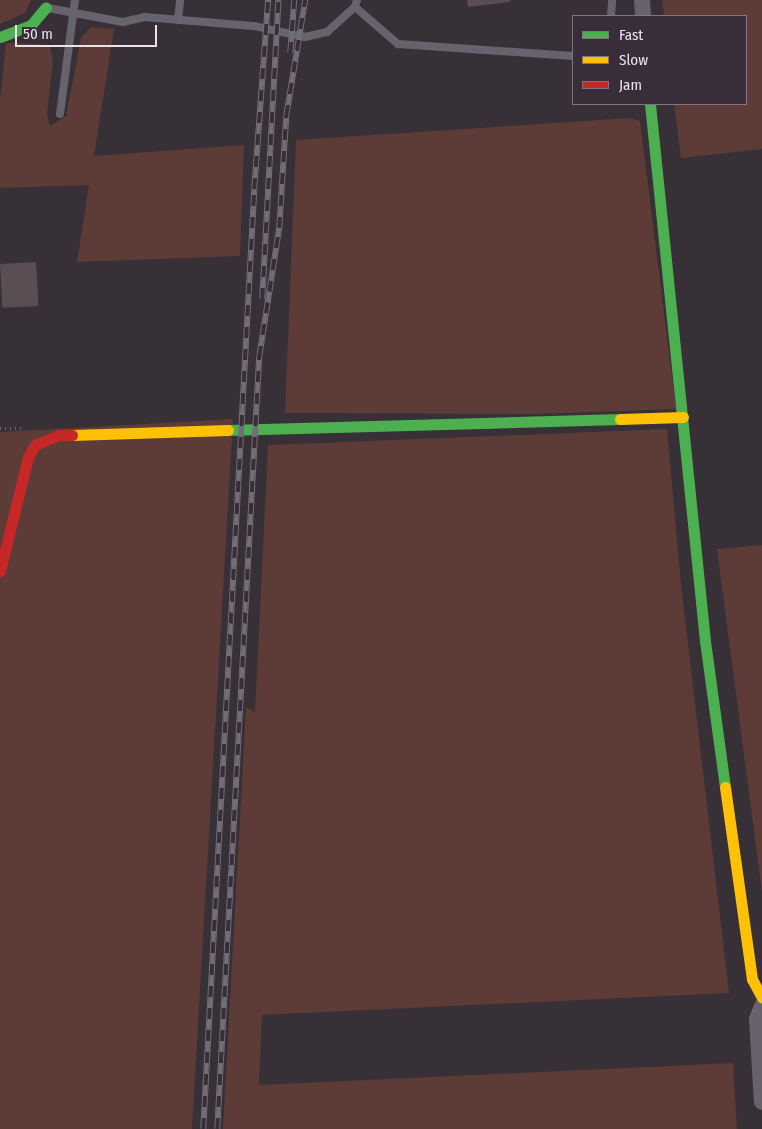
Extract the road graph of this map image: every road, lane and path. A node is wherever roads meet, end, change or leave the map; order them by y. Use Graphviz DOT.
graph roads {
  1 [pos="75,0"];
  2 [pos="180,0"];
  3 [pos="612,0"];
  4 [pos="642,0"];
  5 [pos="47,4"];
  6 [pos="356,4"];
  7 [pos="72,14"];
  8 [pos="611,15"];
  9 [pos="643,15"];
  10 [pos="178,20"];
  11 [pos="0,37"];
  12 [pos="572,56"];
  13 [pos="650,105"];
  14 [pos="60,114"];
  15 [pos="682,418"];
  16 [pos="0,571"];
  17 [pos="762,998"];
  18 [pos="762,1006"];
  19 [pos="762,1102"];
  1 -- 7 [label="lane"];
  2 -- 10 [label="lane"];
  3 -- 8 [label="lane"];
  4 -- 9 [label="street"];
  5 -- 7 [label="lane"];
  5 -- 11 [label="street"];
  6 -- 10 [label="lane"];
  6 -- 12 [label="lane"];
  7 -- 10 [label="lane"];
  7 -- 14 [label="lane"];
  13 -- 15 [label="street"];
  15 -- 16 [label="street"];
  15 -- 17 [label="street"];
  18 -- 19 [label="street"];
}
